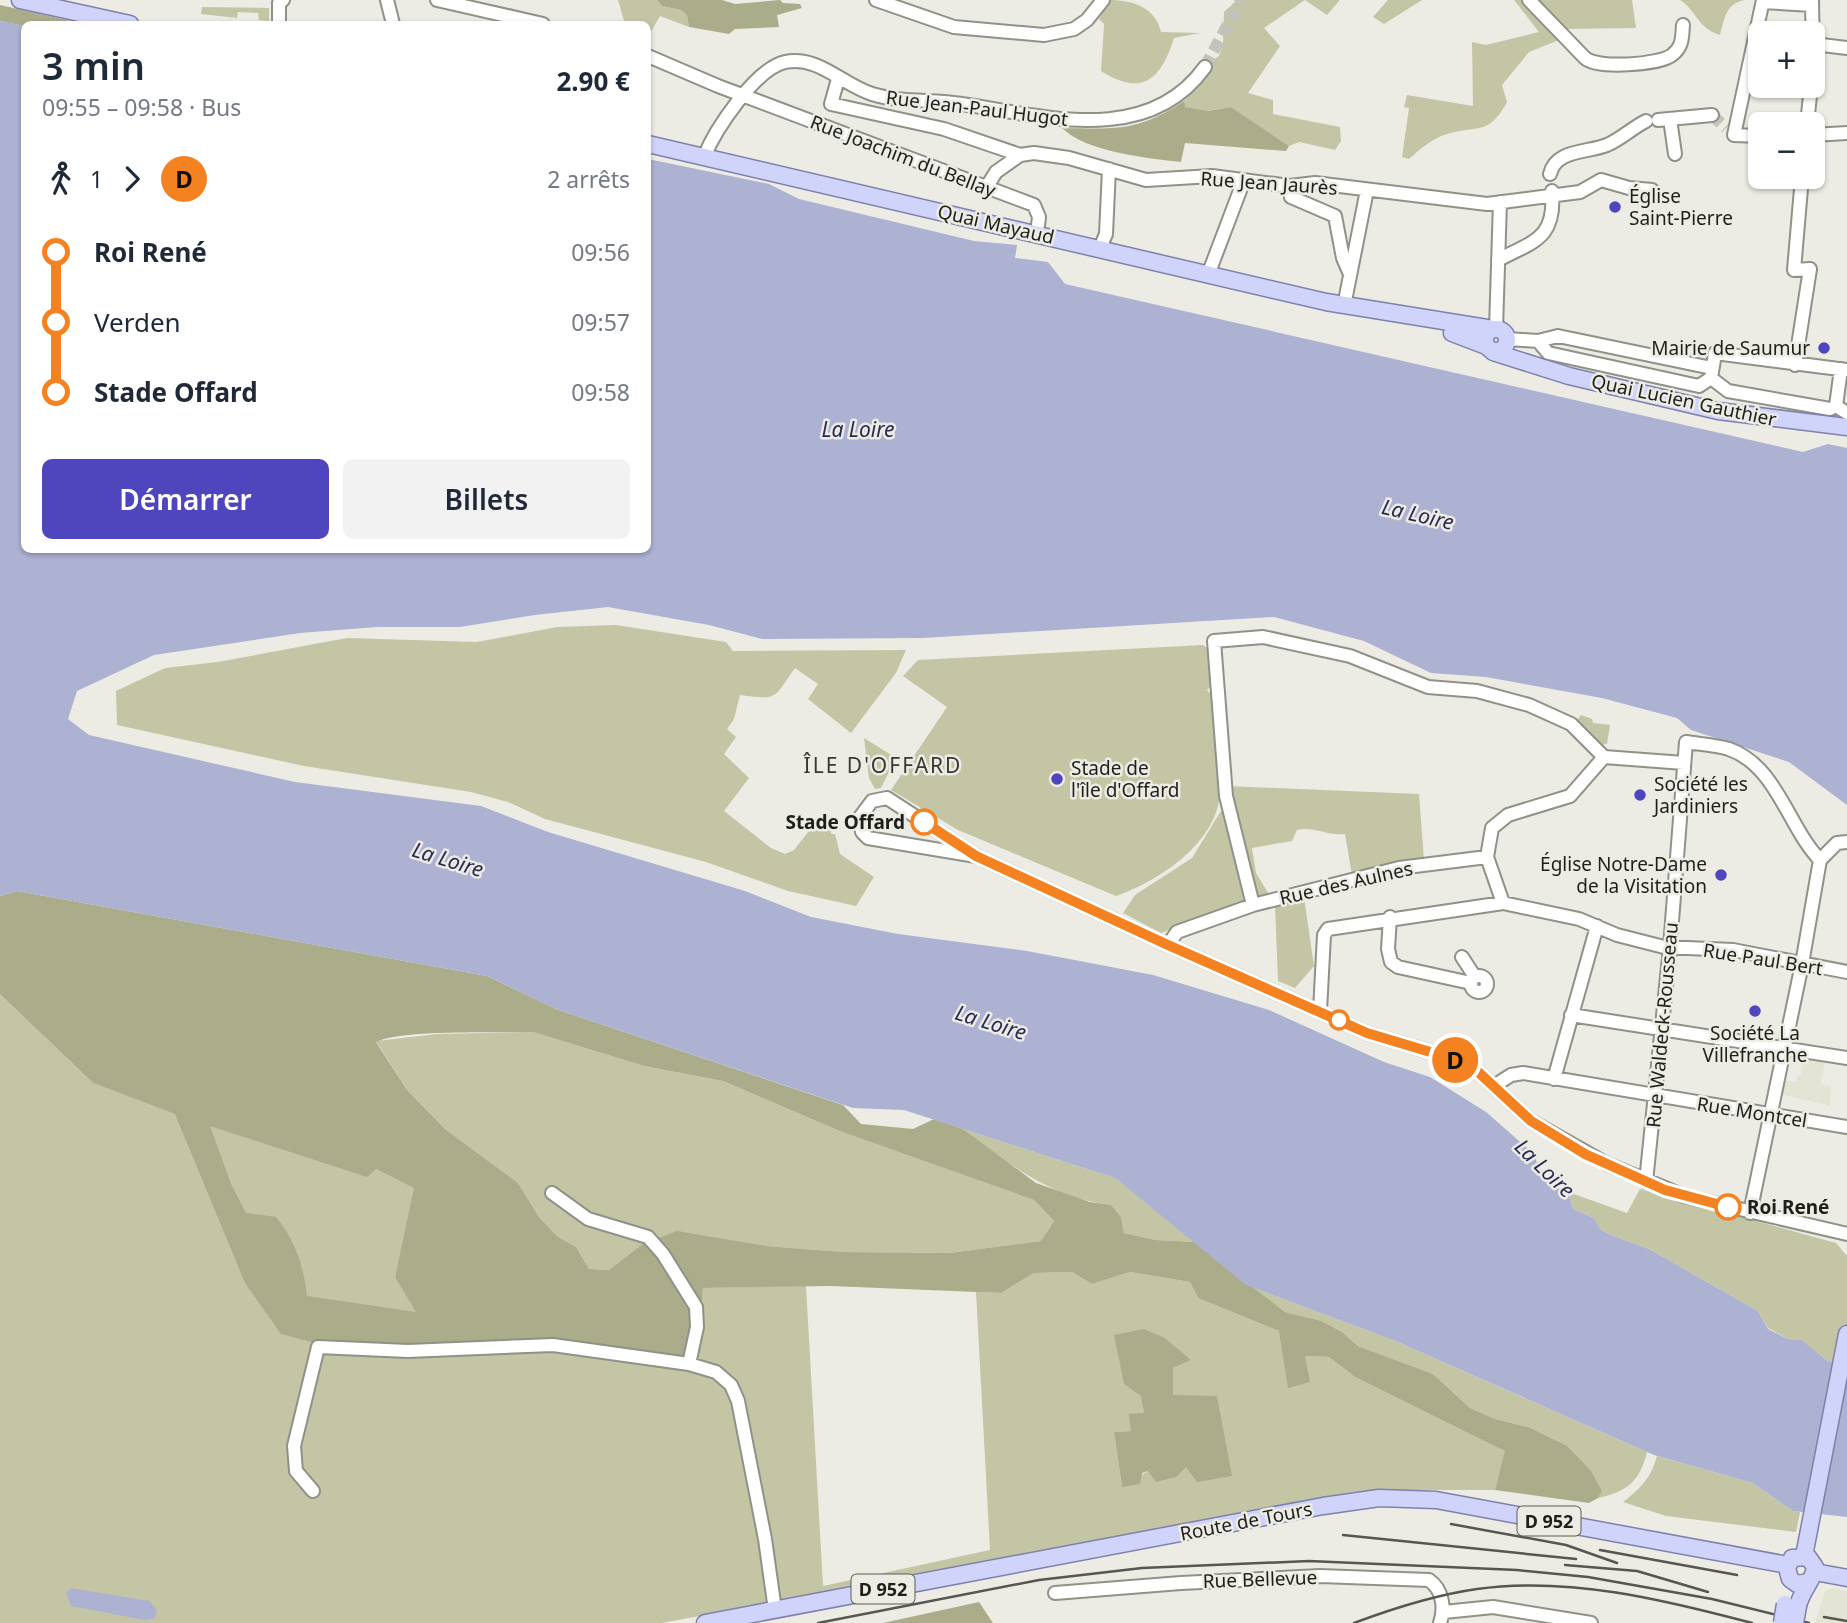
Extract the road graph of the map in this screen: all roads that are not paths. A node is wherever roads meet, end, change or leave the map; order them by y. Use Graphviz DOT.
graph roads {
  1 [pos="20,0"];
  2 [pos="387,0"];
  3 [pos="437,0"];
  4 [pos="876,0"];
  5 [pos="1103,0"];
  6 [pos="1529,0"];
  7 [pos="1763,1"];
  8 [pos="281,2"];
  9 [pos="1812,3"];
  10 [pos="116,21"];
  11 [pos="279,21"];
  12 [pos="392,21"];
  13 [pos="530,21"];
  14 [pos="1813,21"];
  15 [pos="1682,25"];
  16 [pos="1825,45"];
  17 [pos="1847,48"];
  18 [pos="651,57"];
  19 [pos="1205,67"];
  20 [pos="838,79"];
  21 [pos="744,96"];
  22 [pos="1712,115"];
  23 [pos="1658,120"];
  24 [pos="1847,133"];
  25 [pos="1748,134"];
  26 [pos="1825,134"];
  27 [pos="651,145"];
  28 [pos="1675,154"];
  29 [pos="1020,155"];
  30 [pos="704,157"];
  31 [pos="1109,169"];
  32 [pos="1550,174"];
  33 [pos="1244,180"];
  34 [pos="1290,186"];
  35 [pos="986,188"];
  36 [pos="1801,189"];
  37 [pos="1367,190"];
  38 [pos="1652,190"];
  39 [pos="1552,193"];
  40 [pos="1500,202"];
  41 [pos="1037,233"];
  42 [pos="1100,248"];
  43 [pos="1498,260"];
  44 [pos="1349,272"];
  45 [pos="1208,275"];
  46 [pos="1344,306"];
  47 [pos="1497,340"];
  48 [pos="1538,341"];
  49 [pos="1795,365"];
  50 [pos="1844,370"];
  51 [pos="1712,372"];
  52 [pos="1842,410"];
  53 [pos="1847,427"];
  54 [pos="1604,757"];
  55 [pos="1684,763"];
  56 [pos="1847,842"];
  57 [pos="976,856"];
  58 [pos="1487,857"];
  59 [pos="1820,860"];
  60 [pos="1503,903"];
  61 [pos="1253,905"];
  62 [pos="1390,917"];
  63 [pos="1597,926"];
  64 [pos="1168,945"];
  65 [pos="1670,947"];
  66 [pos="1462,957"];
  67 [pos="1802,964"];
  68 [pos="1847,972"];
  69 [pos="1320,1011"];
  70 [pos="1572,1015"];
  71 [pos="1662,1029"];
  72 [pos="1784,1048"];
  73 [pos="1847,1058"];
  74 [pos="1554,1079"];
  75 [pos="1494,1086"];
  76 [pos="1656,1097"];
  77 [pos="1771,1115"];
  78 [pos="1847,1127"];
  79 [pos="1646,1182"];
  80 [pos="552,1193"];
  81 [pos="1749,1213"];
  82 [pos="1847,1234"];
  83 [pos="1847,1335"];
  84 [pos="689,1364"];
  85 [pos="313,1491"];
  86 [pos="1806,1548"];
  87 [pos="1789,1572"];
  88 [pos="1812,1577"];
  89 [pos="1847,1578"];
  90 [pos="1055,1593"];
  91 [pos="1792,1605"];
  92 [pos="775,1609"];
  93 [pos="1442,1617"];
  94 [pos="705,1623"];
  95 [pos="1589,1623"];
  96 [pos="1782,1623"];
  97 [pos="1795,1623"];
  1 -- 10 [label="main road"];
  2 -- 12 [label="street"];
  3 -- 13 [label="street"];
  4 -- 5 [label="street"];
  6 -- 15 [label="street"];
  7 -- 9 [label="street"];
  7 -- 25 [label="street"];
  8 -- 11 [label="street"];
  9 -- 14 [label="street"];
  16 -- 17 [label="street"];
  18 -- 21 [label="street, Rue Joachim du Bellay"];
  19 -- 20 [label="street, Rue Jean-Paul Hugot"];
  20 -- 21 [label="street, Rue Jean-Paul Hugot"];
  20 -- 29 [label="street, Rue Jean Jaurès"];
  21 -- 30 [label="street, Rue Jean-Paul Hugot"];
  21 -- 35 [label="street, Rue Joachim du Bellay"];
  22 -- 23 [label="street"];
  23 -- 28 [label="street"];
  23 -- 32 [label="street"];
  24 -- 26 [label="street"];
  27 -- 30 [label="main road, Quai Mayaud"];
  29 -- 31 [label="street, Rue Jean Jaurès"];
  29 -- 35 [label="street"];
  30 -- 41 [label="main road, Quai Mayaud"];
  31 -- 33 [label="street, Rue Jean Jaurès"];
  31 -- 42 [label="street"];
  33 -- 34 [label="street, Rue Jean Jaurès"];
  33 -- 45 [label="street"];
  34 -- 37 [label="street, Rue Jean Jaurès"];
  34 -- 44 [label="street"];
  35 -- 41 [label="street, Rue Joachim du Bellay"];
  36 -- 49 [label="street"];
  37 -- 40 [label="street, Rue Jean Jaurès"];
  37 -- 44 [label="street"];
  38 -- 39 [label="street, Rue Jean Jaurès"];
  39 -- 40 [label="street, Rue Jean Jaurès"];
  39 -- 43 [label="street"];
  40 -- 43 [label="street"];
  41 -- 42 [label="main road, Quai Mayaud"];
  42 -- 45 [label="main road, Quai Mayaud"];
  43 -- 47 [label="street"];
  44 -- 46 [label="street"];
  45 -- 46 [label="main road, Quai Mayaud"];
  46 -- 47 [label="main road, Quai Mayaud"];
  46 -- 47 [label="main road, Quai Mayaud"];
  47 -- 48 [label="street, Quai Mayaud"];
  47 -- 53 [label="main road, Quai Lucien Gauthier"];
  48 -- 51 [label="street, Quai Mayaud"];
  48 -- 51 [label="street"];
  49 -- 50 [label="street"];
  49 -- 51 [label="street"];
  50 -- 52 [label="street"];
  51 -- 52 [label="street"];
  54 -- 55 [label="street"];
  54 -- 58 [label="street"];
  54 -- 61 [label="street"];
  55 -- 59 [label="street, Rue Waldeck-Rousseau"];
  55 -- 65 [label="street, Rue Waldeck-Rousseau"];
  56 -- 59 [label="street"];
  57 -- 57 [label="street"];
  57 -- 64 [label="street"];
  58 -- 60 [label="street"];
  58 -- 61 [label="street, Rue des Aulnes"];
  59 -- 67 [label="street"];
  60 -- 62 [label="street, Rue Paul Bert"];
  60 -- 63 [label="street, Rue Paul Bert"];
  61 -- 64 [label="street, Rue des Aulnes"];
  62 -- 66 [label="street"];
  62 -- 69 [label="street, Rue Paul Bert"];
  63 -- 65 [label="street, Rue Paul Bert"];
  63 -- 70 [label="street"];
  64 -- 69 [label="street"];
  65 -- 67 [label="street, Rue Paul Bert"];
  65 -- 71 [label="street, Rue Waldeck-Rousseau"];
  67 -- 68 [label="street, Rue Paul Bert"];
  67 -- 72 [label="street"];
  69 -- 75 [label="street"];
  70 -- 71 [label="street"];
  70 -- 74 [label="street"];
  71 -- 72 [label="street"];
  71 -- 76 [label="street, Rue Waldeck-Rousseau"];
  72 -- 73 [label="street"];
  72 -- 77 [label="street"];
  74 -- 75 [label="street, Rue Montcel"];
  74 -- 76 [label="street, Rue Montcel"];
  75 -- 79 [label="street"];
  76 -- 77 [label="street, Rue Montcel"];
  76 -- 79 [label="street, Rue Waldeck-Rousseau"];
  77 -- 78 [label="street, Rue Montcel"];
  77 -- 81 [label="street"];
  79 -- 81 [label="street"];
  80 -- 84 [label="street"];
  81 -- 82 [label="street"];
  83 -- 86 [label="main road"];
  84 -- 85 [label="street"];
  84 -- 92 [label="street"];
  86 -- 87 [label="main road"];
  86 -- 88 [label="main road"];
  87 -- 88 [label="main road, Route de Tours"];
  87 -- 91 [label="main road"];
  87 -- 92 [label="main road, Route de Tours / D 952"];
  88 -- 89 [label="main road, Route de Tours"];
  88 -- 91 [label="main road"];
  90 -- 93 [label="street, Rue Bellevue"];
  91 -- 96 [label="main road, bridge"];
  91 -- 97 [label="main road, bridge"];
  92 -- 94 [label="main road, Route de Tours / D 952"];
  93 -- 95 [label="street"];
}
